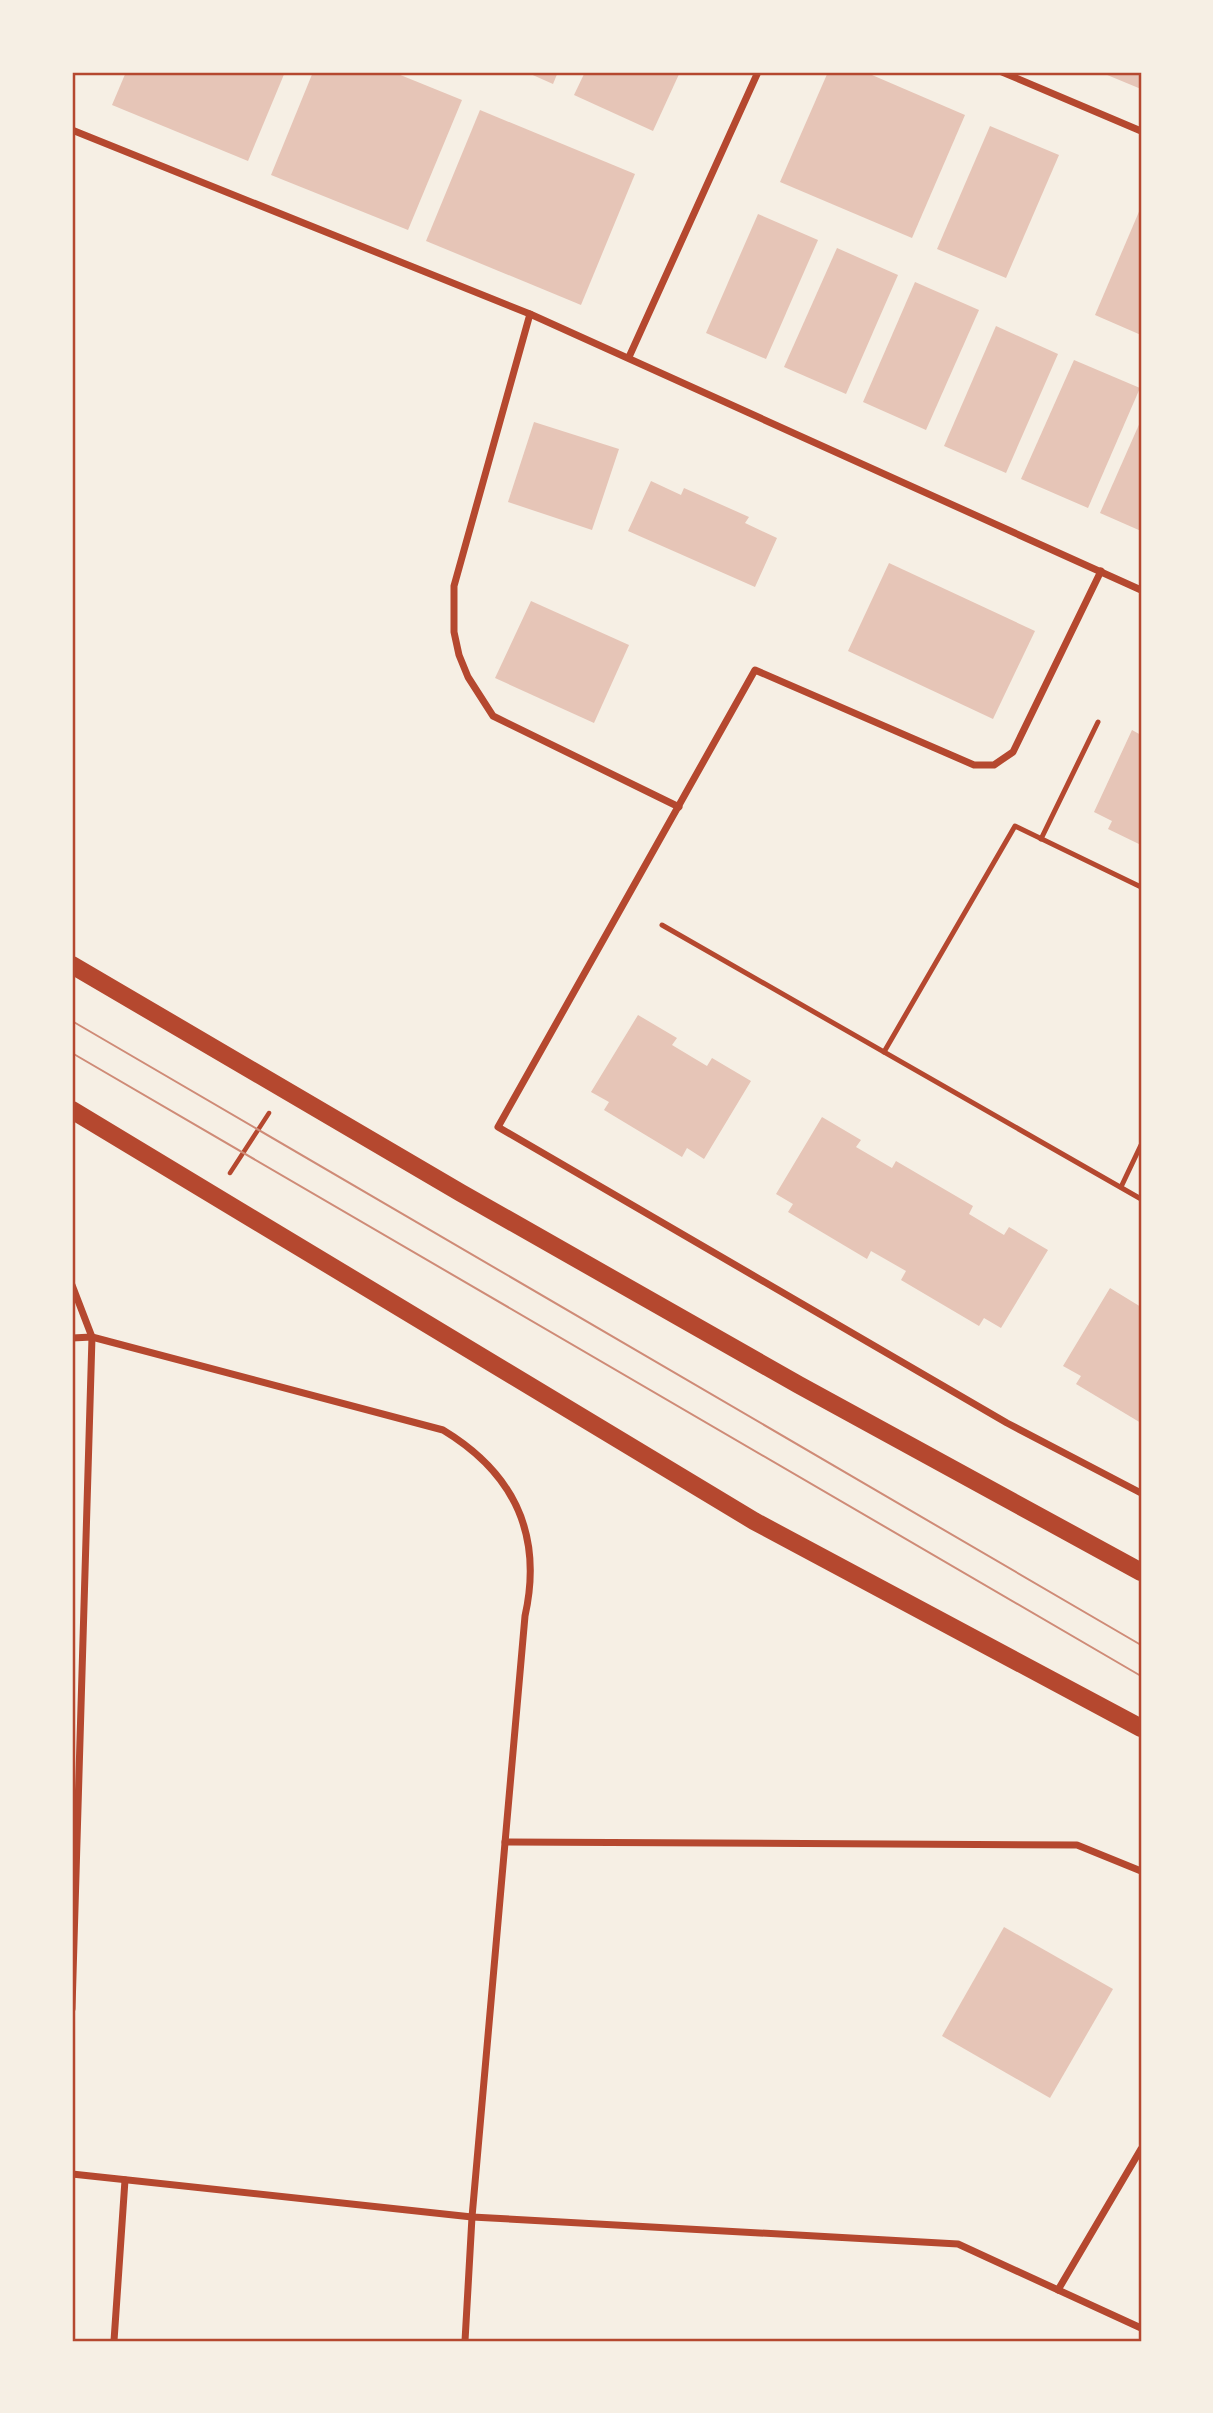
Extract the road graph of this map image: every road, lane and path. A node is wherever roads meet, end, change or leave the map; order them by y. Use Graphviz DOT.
graph roads {
  1 [pos="758,72"];
  2 [pos="1002,72"];
  3 [pos="72,130"];
  4 [pos="1141,131"];
  5 [pos="530,314"];
  6 [pos="629,357"];
  7 [pos="1101,571"];
  8 [pos="1141,590"];
  9 [pos="1098,722"];
  10 [pos="678,807"];
  11 [pos="1041,839"];
  12 [pos="1141,887"];
  13 [pos="662,925"];
  14 [pos="72,965"];
  15 [pos="884,1052"];
  16 [pos="285,1089"];
  17 [pos="72,1110"];
  18 [pos="1141,1145"];
  19 [pos="1121,1187"];
  20 [pos="215,1196"];
  21 [pos="1141,1199"];
  22 [pos="72,1285"];
  23 [pos="92,1337"];
  24 [pos="72,1338"];
  25 [pos="1141,1493"];
  26 [pos="1141,1572"];
  27 [pos="1141,1728"];
  28 [pos="505,1842"];
  29 [pos="1141,1871"];
  30 [pos="72,2009"];
  31 [pos="1141,2149"];
  32 [pos="72,2174"];
  33 [pos="125,2179"];
  34 [pos="472,2217"];
  35 [pos="1058,2290"];
  36 [pos="1141,2329"];
  37 [pos="114,2341"];
  38 [pos="465,2341"];
  1 -- 6 [label="street"];
  2 -- 4 [label="street"];
  3 -- 5 [label="street"];
  5 -- 6 [label="street"];
  5 -- 10 [label="street"];
  6 -- 7 [label="street"];
  7 -- 8 [label="street"];
  7 -- 10 [label="street"];
  9 -- 11 [label="lane"];
  10 -- 25 [label="street"];
  11 -- 12 [label="lane"];
  11 -- 15 [label="lane"];
  13 -- 15 [label="lane"];
  14 -- 16 [label="main road"];
  15 -- 19 [label="lane"];
  16 -- 20 [label="path"];
  16 -- 26 [label="main road"];
  17 -- 20 [label="main road"];
  18 -- 19 [label="lane"];
  19 -- 21 [label="lane"];
  20 -- 27 [label="main road"];
  22 -- 23 [label="street"];
  23 -- 24 [label="street"];
  23 -- 28 [label="street"];
  23 -- 30 [label="street"];
  28 -- 29 [label="street"];
  28 -- 34 [label="street"];
  31 -- 35 [label="street"];
  32 -- 33 [label="street"];
  33 -- 34 [label="street"];
  33 -- 37 [label="street"];
  34 -- 35 [label="street"];
  34 -- 38 [label="street"];
  35 -- 36 [label="street"];
}
